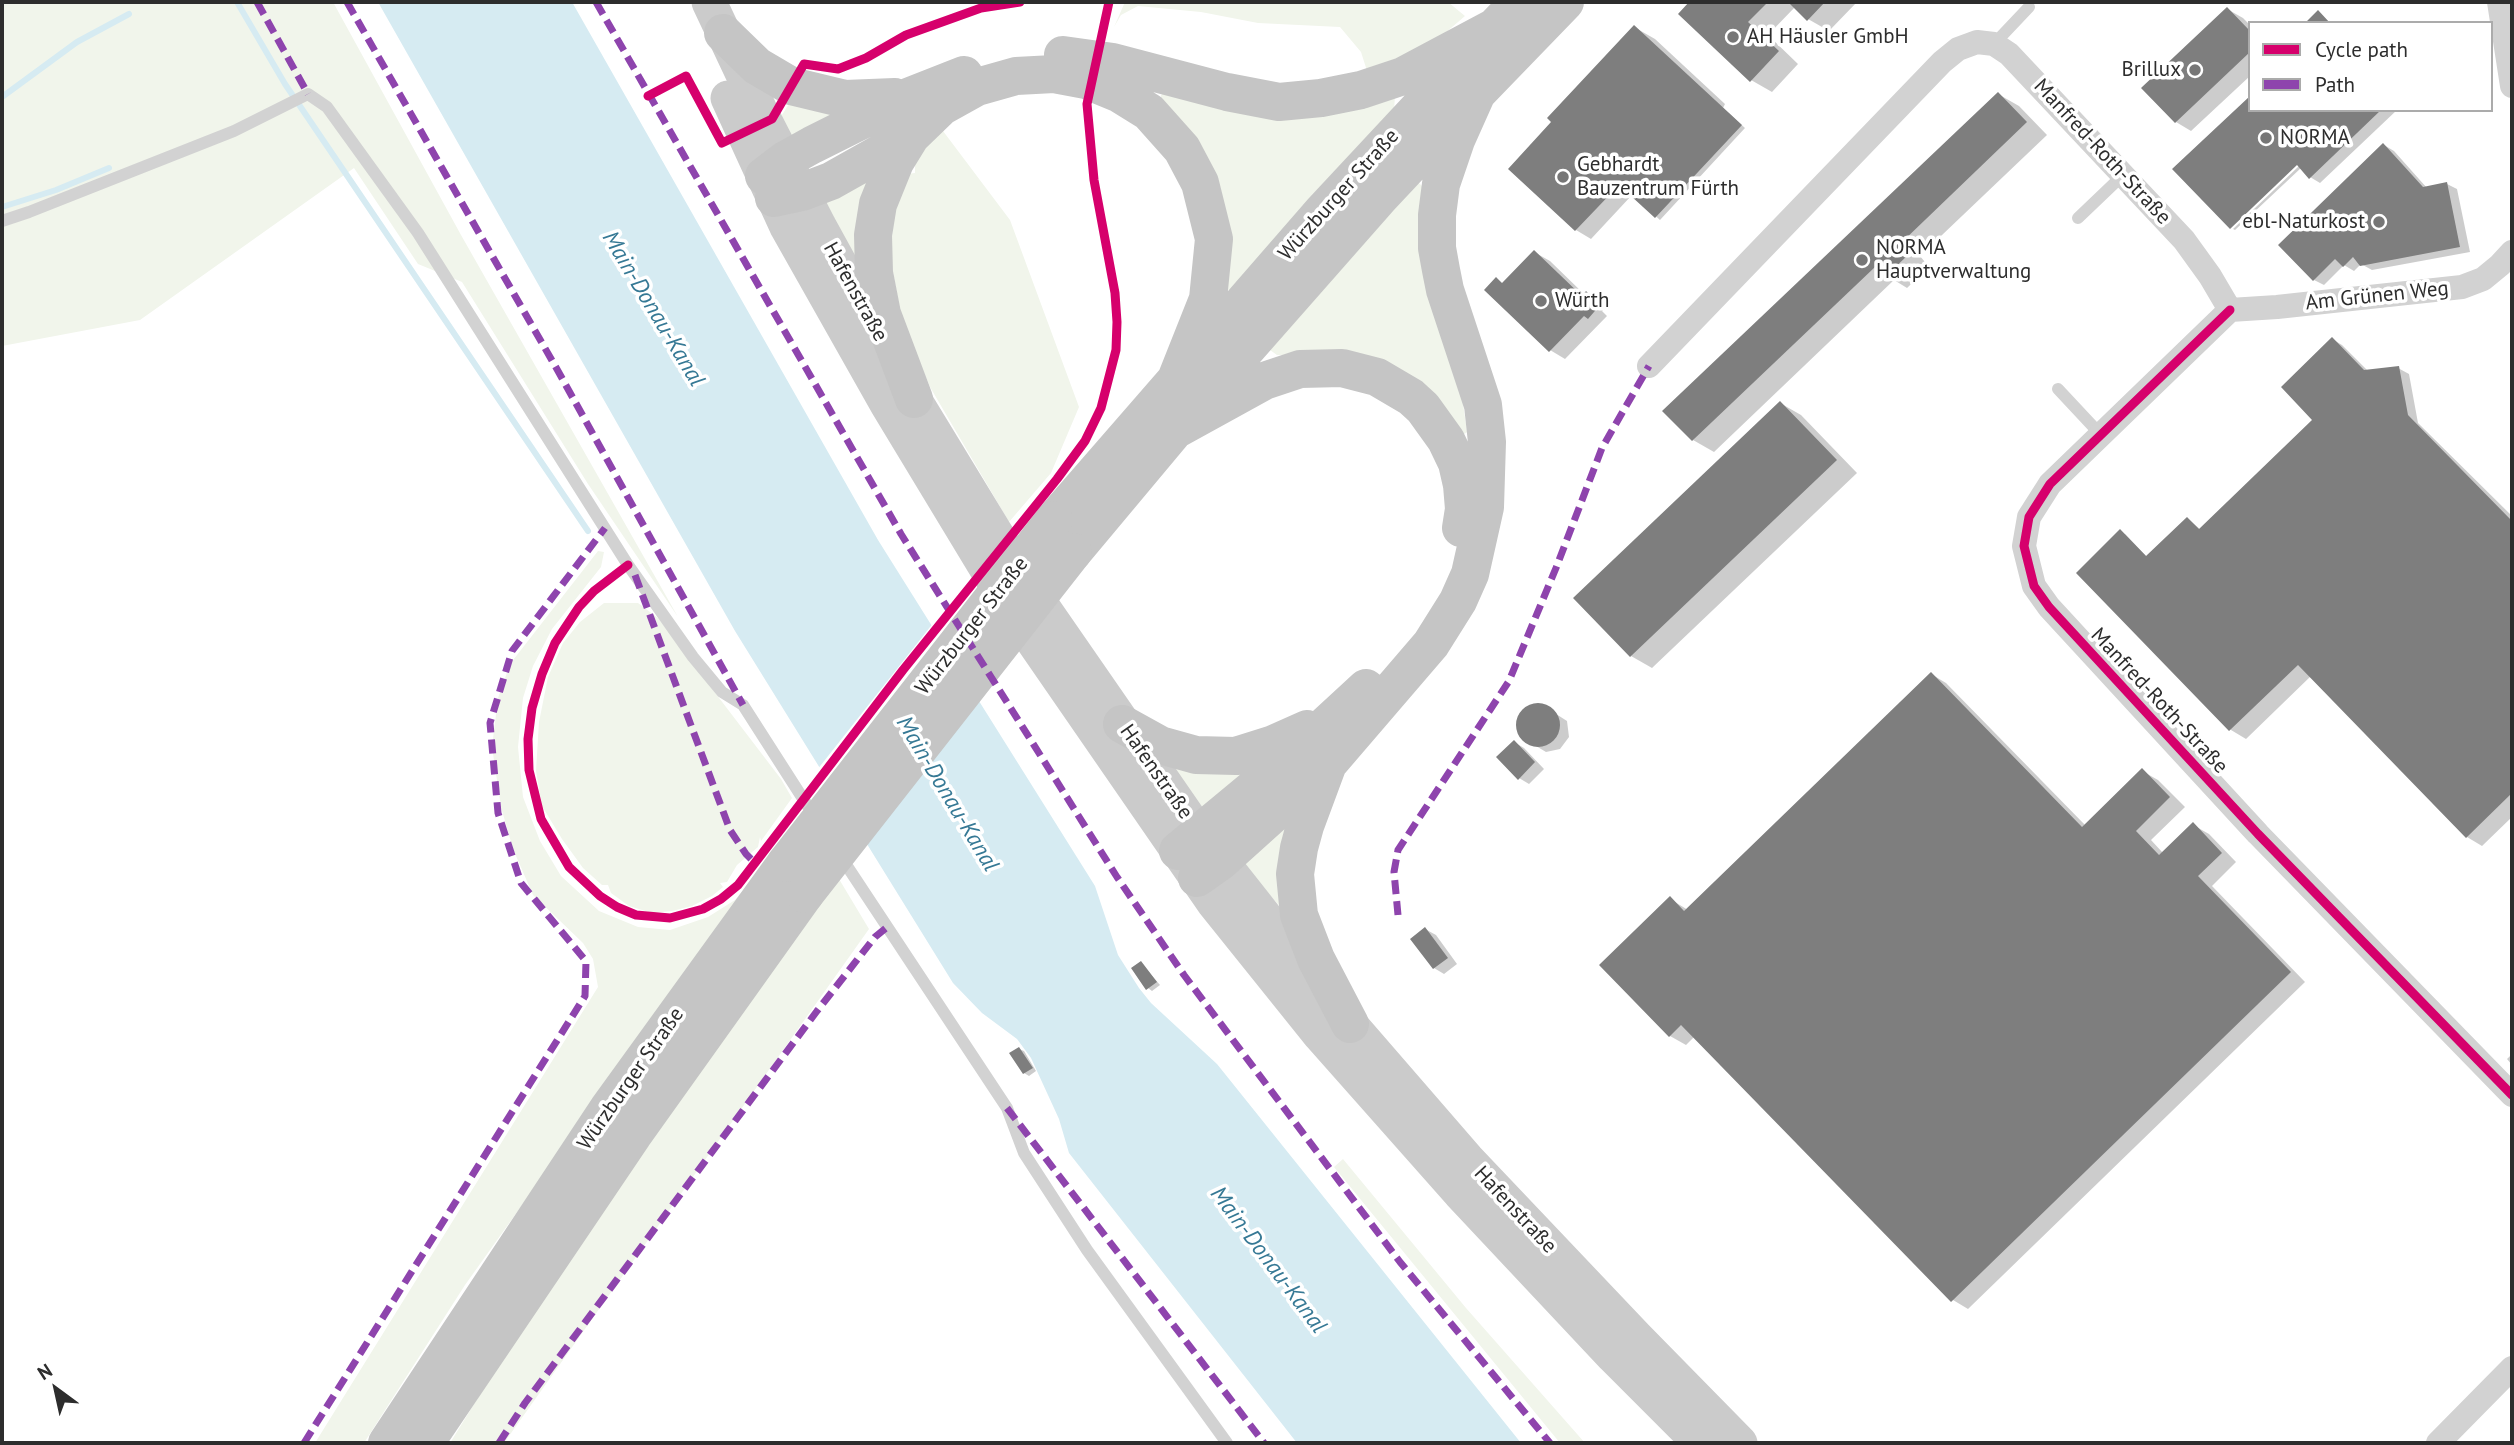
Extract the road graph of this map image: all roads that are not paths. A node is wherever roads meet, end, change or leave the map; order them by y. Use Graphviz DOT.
graph roads {
  1 [pos="684,2"];
  2 [pos="1565,2"];
  3 [pos="2499,2"];
  4 [pos="2029,7"];
  5 [pos="1507,15"];
  6 [pos="716,17"];
  7 [pos="1994,44"];
  8 [pos="2512,86"];
  9 [pos="1477,93"];
  10 [pos="908,96"];
  11 [pos="911,136"];
  12 [pos="2123,175"];
  13 [pos="781,182"];
  14 [pos="2078,218"];
  15 [pos="2,221"];
  16 [pos="2512,252"];
  17 [pos="2230,310"];
  18 [pos="1649,366"];
  19 [pos="1177,377"];
  20 [pos="2058,389"];
  21 [pos="914,399"];
  22 [pos="1175,430"];
  23 [pos="2101,435"];
  24 [pos="1335,717"];
  25 [pos="1122,724"];
  26 [pos="1328,764"];
  27 [pos="826,834"];
  28 [pos="833,846"];
  29 [pos="1199,856"];
  30 [pos="796,879"];
  31 [pos="1350,1024"];
  32 [pos="2512,1095"];
  33 [pos="2512,1368"];
  34 [pos="2445,1441"];
  35 [pos="387,1443"];
  36 [pos="425,1443"];
  37 [pos="1227,1443"];
  38 [pos="1700,1443"];
  39 [pos="1740,1443"];
  1 -- 13 [label="main road, Hafenstraße"];
  2 -- 9 [label="main road, Würzburger Straße"];
  3 -- 8 [label="street"];
  4 -- 7 [label="lane"];
  5 -- 10 [label="main road"];
  5 -- 19 [label="main road, Würzburger Straße"];
  6 -- 10 [label="main road"];
  6 -- 13 [label="main road, Hafenstraße"];
  7 -- 12 [label="street, Manfred-Roth-Straße"];
  7 -- 18 [label="street"];
  9 -- 22 [label="main road, Würzburger Straße"];
  9 -- 26 [label="main road"];
  10 -- 13 [label="main road"];
  11 -- 13 [label="main road"];
  11 -- 19 [label="main road"];
  11 -- 21 [label="main road"];
  12 -- 14 [label="lane"];
  12 -- 17 [label="street, Manfred-Roth-Straße"];
  13 -- 21 [label="main road, Hafenstraße"];
  13 -- 29 [label="main road, Hafenstraße"];
  15 -- 27 [label="lane"];
  16 -- 17 [label="street, Am Grünen Weg"];
  17 -- 23 [label="street, Manfred-Roth-Straße"];
  19 -- 30 [label="main road, Würzburger Straße, bridge"];
  20 -- 23 [label="lane"];
  21 -- 25 [label="main road, Hafenstraße"];
  22 -- 24 [label="main road"];
  22 -- 30 [label="main road, Würzburger Straße, bridge"];
  23 -- 32 [label="street, Manfred-Roth-Straße"];
  24 -- 25 [label="main road"];
  24 -- 29 [label="main road"];
  25 -- 29 [label="main road, Hafenstraße"];
  26 -- 29 [label="main road"];
  26 -- 31 [label="main road"];
  28 -- 37 [label="lane"];
  29 -- 31 [label="main road, Hafenstraße"];
  29 -- 38 [label="main road, Hafenstraße"];
  30 -- 35 [label="main road, Würzburger Straße"];
  30 -- 36 [label="main road, Würzburger Straße"];
  31 -- 39 [label="main road, Hafenstraße"];
  33 -- 34 [label="street"];
}
